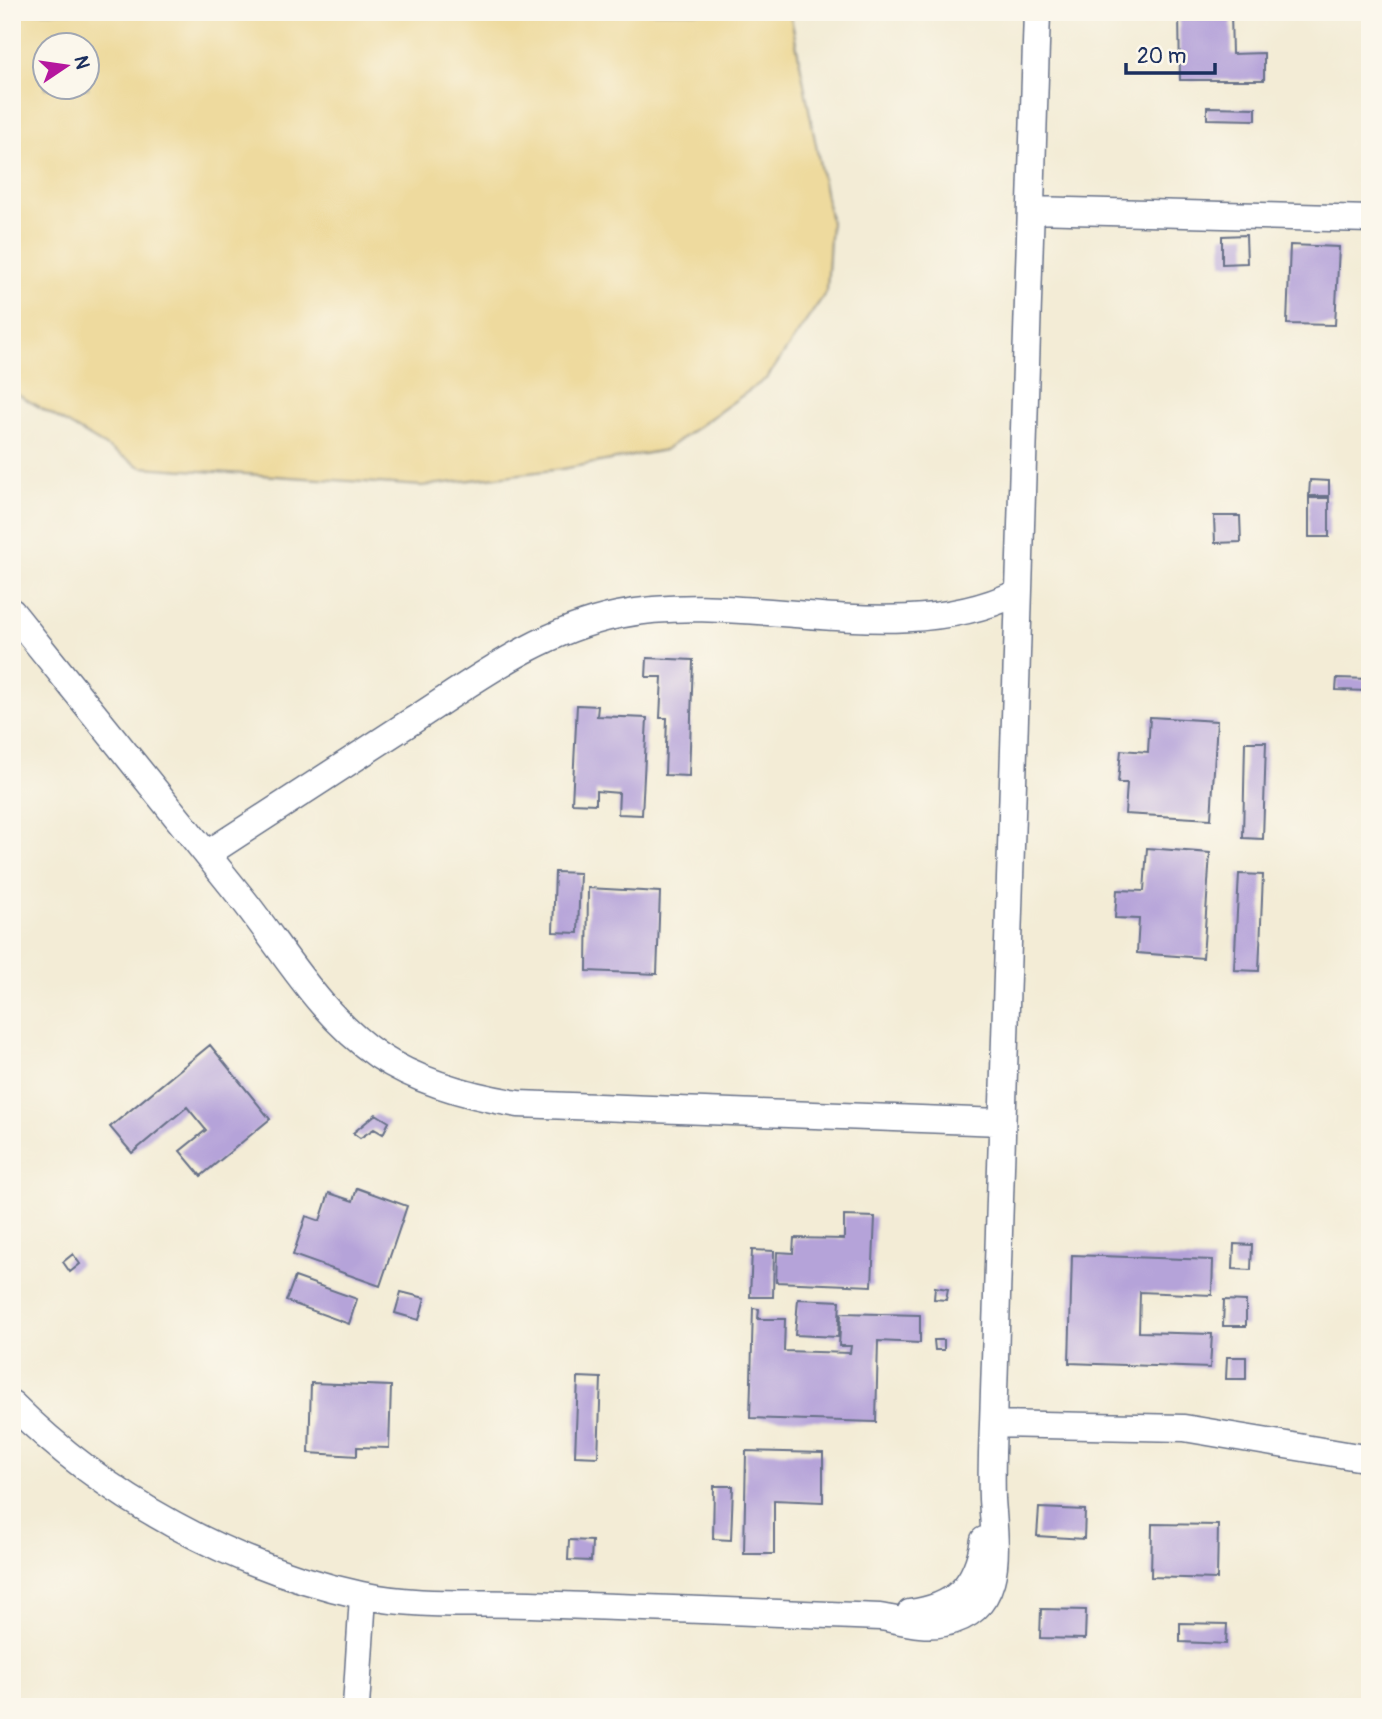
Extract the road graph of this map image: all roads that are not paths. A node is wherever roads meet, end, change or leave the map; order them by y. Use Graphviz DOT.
graph roads {
  1 [pos="1037,12"];
  2 [pos="1032,210"];
  3 [pos="1370,219"];
  4 [pos="1017,593"];
  5 [pos="12,612"];
  6 [pos="207,854"];
  7 [pos="1001,1122"];
  8 [pos="12,1404"];
  9 [pos="993,1424"];
  10 [pos="1370,1459"];
  11 [pos="363,1596"];
  12 [pos="356,1707"];
  1 -- 2 [label="street"];
  2 -- 3 [label="street"];
  2 -- 4 [label="street"];
  4 -- 6 [label="street"];
  4 -- 7 [label="street"];
  5 -- 6 [label="street"];
  6 -- 7 [label="street"];
  7 -- 9 [label="street"];
  8 -- 11 [label="street"];
  9 -- 10 [label="street"];
  9 -- 11 [label="street"];
  11 -- 12 [label="street"];
}
